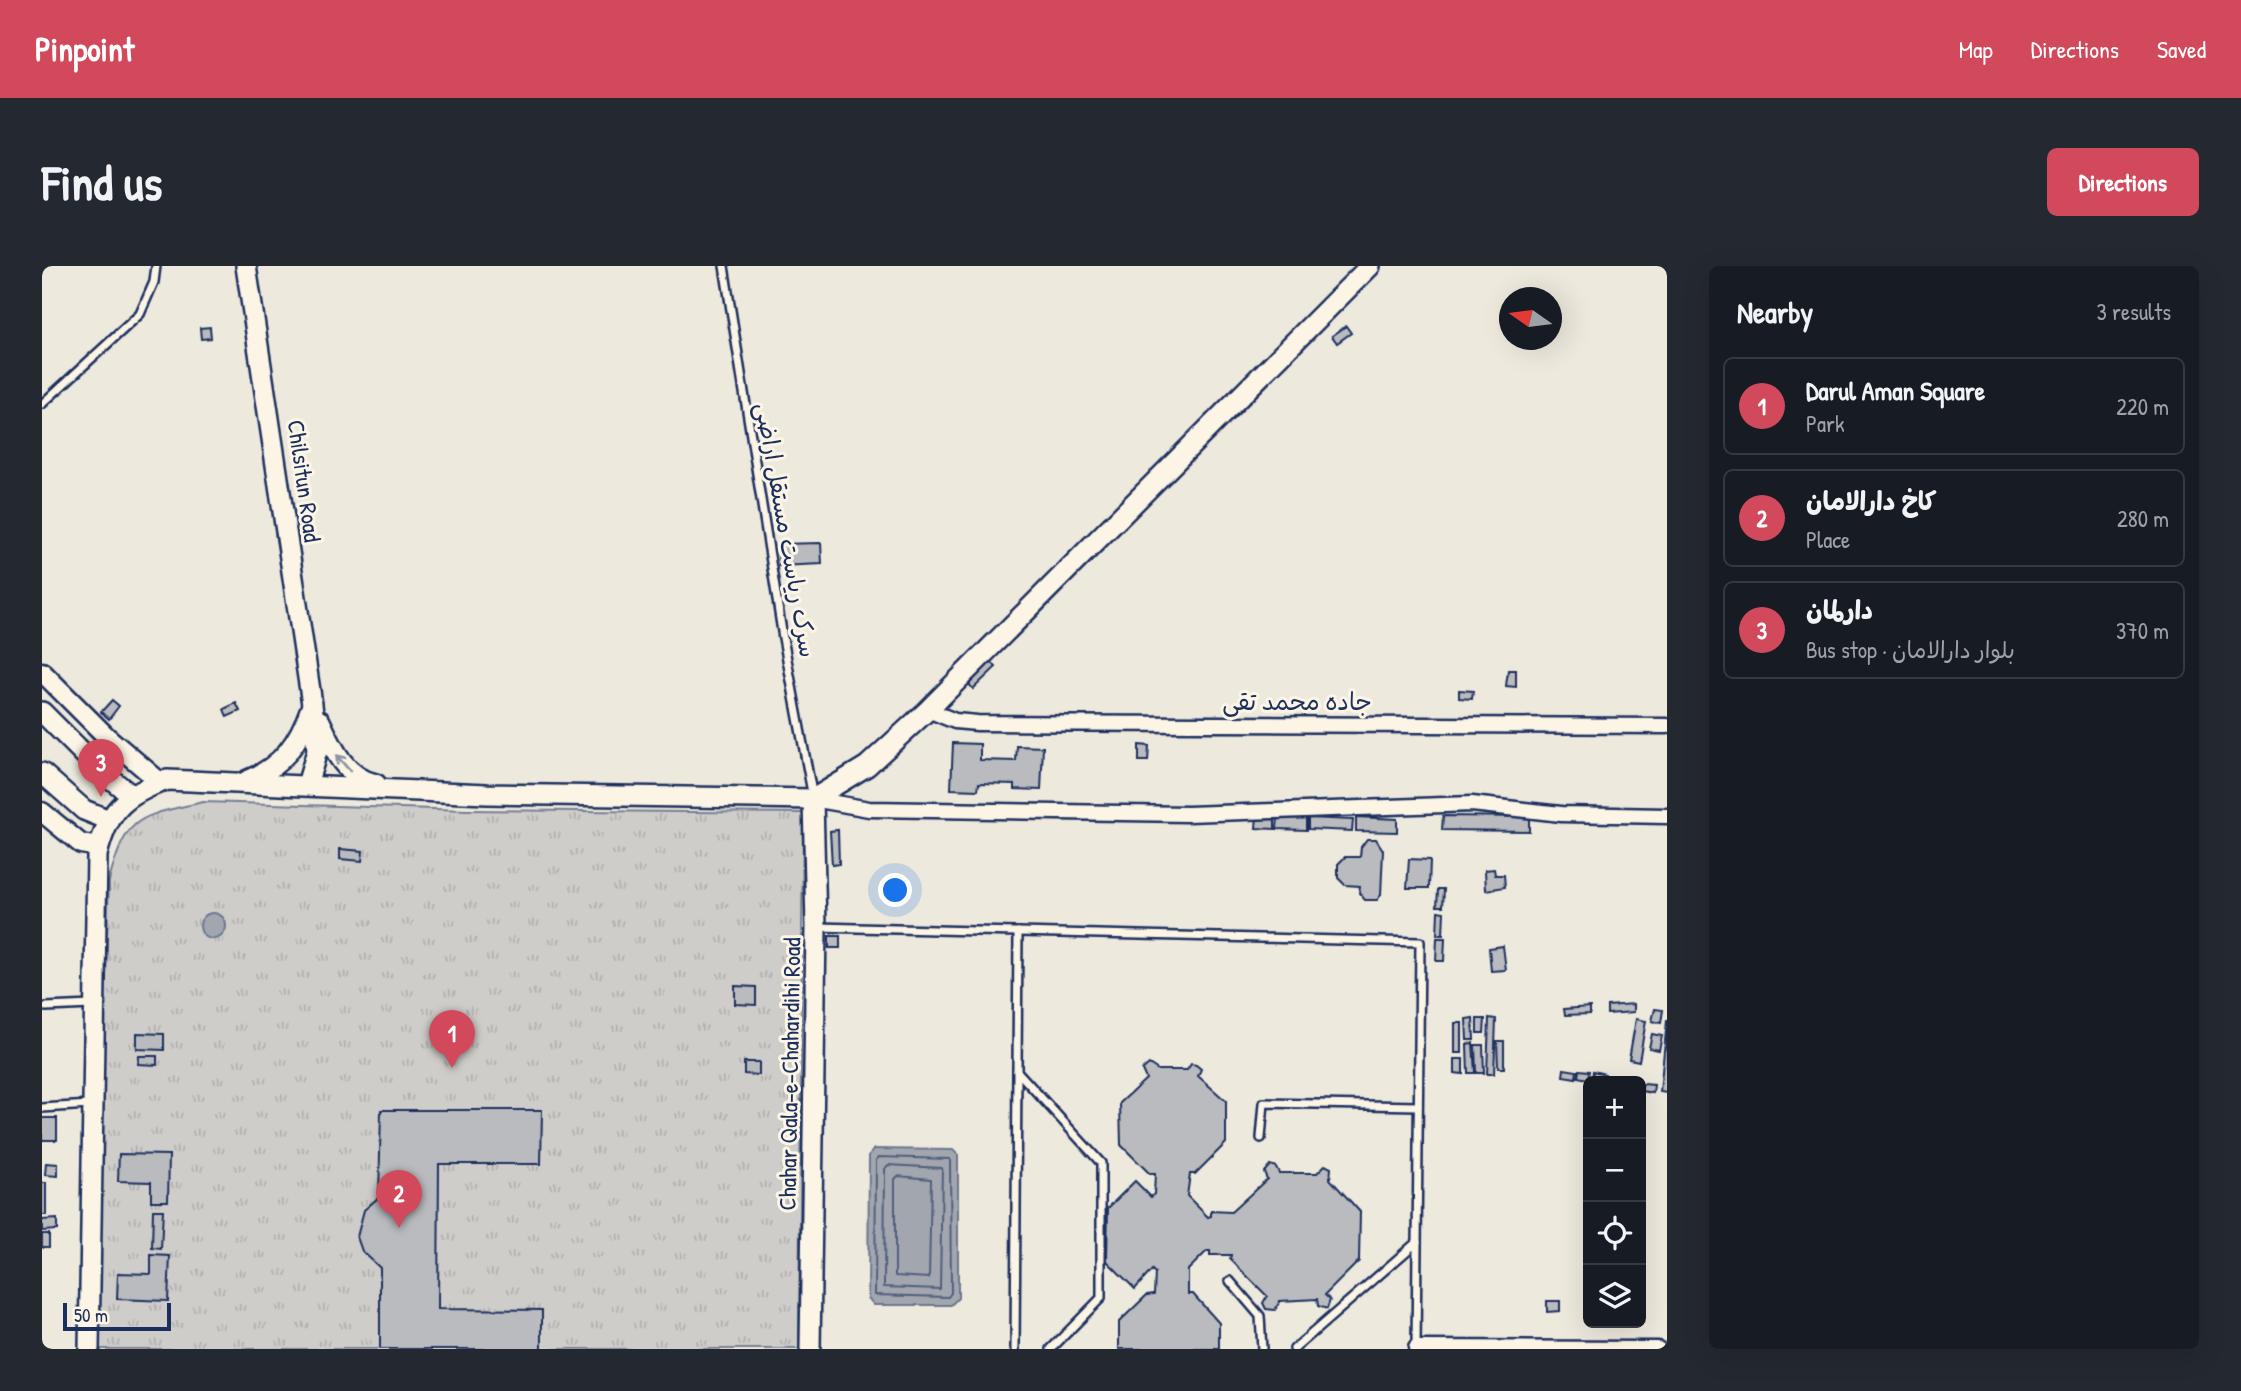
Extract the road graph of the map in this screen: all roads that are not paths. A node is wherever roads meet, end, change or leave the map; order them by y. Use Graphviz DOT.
graph roads {
  1 [pos="156,266"];
  2 [pos="246,266"];
  3 [pos="724,266"];
  4 [pos="1370,266"];
  5 [pos="42,404"];
  6 [pos="42,672"];
  7 [pos="312,704"];
  8 [pos="928,710"];
  9 [pos="42,712"];
  10 [pos="1667,726"];
  11 [pos="42,773"];
  12 [pos="160,782"];
  13 [pos="243,782"];
  14 [pos="307,785"];
  15 [pos="402,790"];
  16 [pos="131,795"];
  17 [pos="813,799"];
  18 [pos="42,812"];
  19 [pos="1667,816"];
  20 [pos="109,820"];
  21 [pos="99,847"];
  22 [pos="816,927"];
  23 [pos="1018,932"];
  24 [pos="96,1005"];
  25 [pos="46,1007"];
  26 [pos="1017,1070"];
  27 [pos="94,1104"];
  28 [pos="1418,1106"];
  29 [pos="42,1108"];
  30 [pos="1261,1138"];
  31 [pos="1417,1242"];
  32 [pos="1230,1281"];
  33 [pos="1416,1348"];
  34 [pos="89,1349"];
  35 [pos="810,1349"];
  36 [pos="1015,1349"];
  37 [pos="1051,1349"];
  38 [pos="1262,1349"];
  39 [pos="1294,1349"];
  40 [pos="1658,1349"];
  1 -- 5 [label="lane"];
  2 -- 7 [label="main road, Chilsitun Road"];
  3 -- 17 [label="lane, سرک ریاست مستقل اراضی"];
  4 -- 8 [label="main road"];
  6 -- 12 [label="street"];
  7 -- 13 [label="main road"];
  7 -- 14 [label="main road"];
  15 -- 7 [label="main road, one-way"];
  8 -- 10 [label="street, جاده محمد تقی"];
  8 -- 17 [label="main road"];
  9 -- 16 [label="main road"];
  11 -- 20 [label="main road"];
  12 -- 13 [label="main road"];
  12 -- 16 [label="main road"];
  13 -- 14 [label="main road"];
  14 -- 15 [label="main road"];
  15 -- 17 [label="main road"];
  16 -- 20 [label="main road"];
  17 -- 19 [label="street"];
  17 -- 22 [label="main road, Chahar Qala-e-Chahardihi Road"];
  18 -- 21 [label="street"];
  20 -- 21 [label="main road"];
  21 -- 24 [label="main road"];
  22 -- 23 [label="lane"];
  22 -- 35 [label="main road, Chahar Qala-e-Chahardihi Road"];
  23 -- 26 [label="lane"];
  23 -- 28 [label="lane"];
  24 -- 25 [label="lane"];
  24 -- 27 [label="main road"];
  26 -- 36 [label="lane"];
  26 -- 37 [label="lane"];
  27 -- 29 [label="lane"];
  27 -- 34 [label="main road"];
  28 -- 30 [label="lane"];
  28 -- 31 [label="lane"];
  31 -- 33 [label="lane"];
  31 -- 39 [label="lane"];
  32 -- 38 [label="lane"];
  33 -- 40 [label="street"];
}
